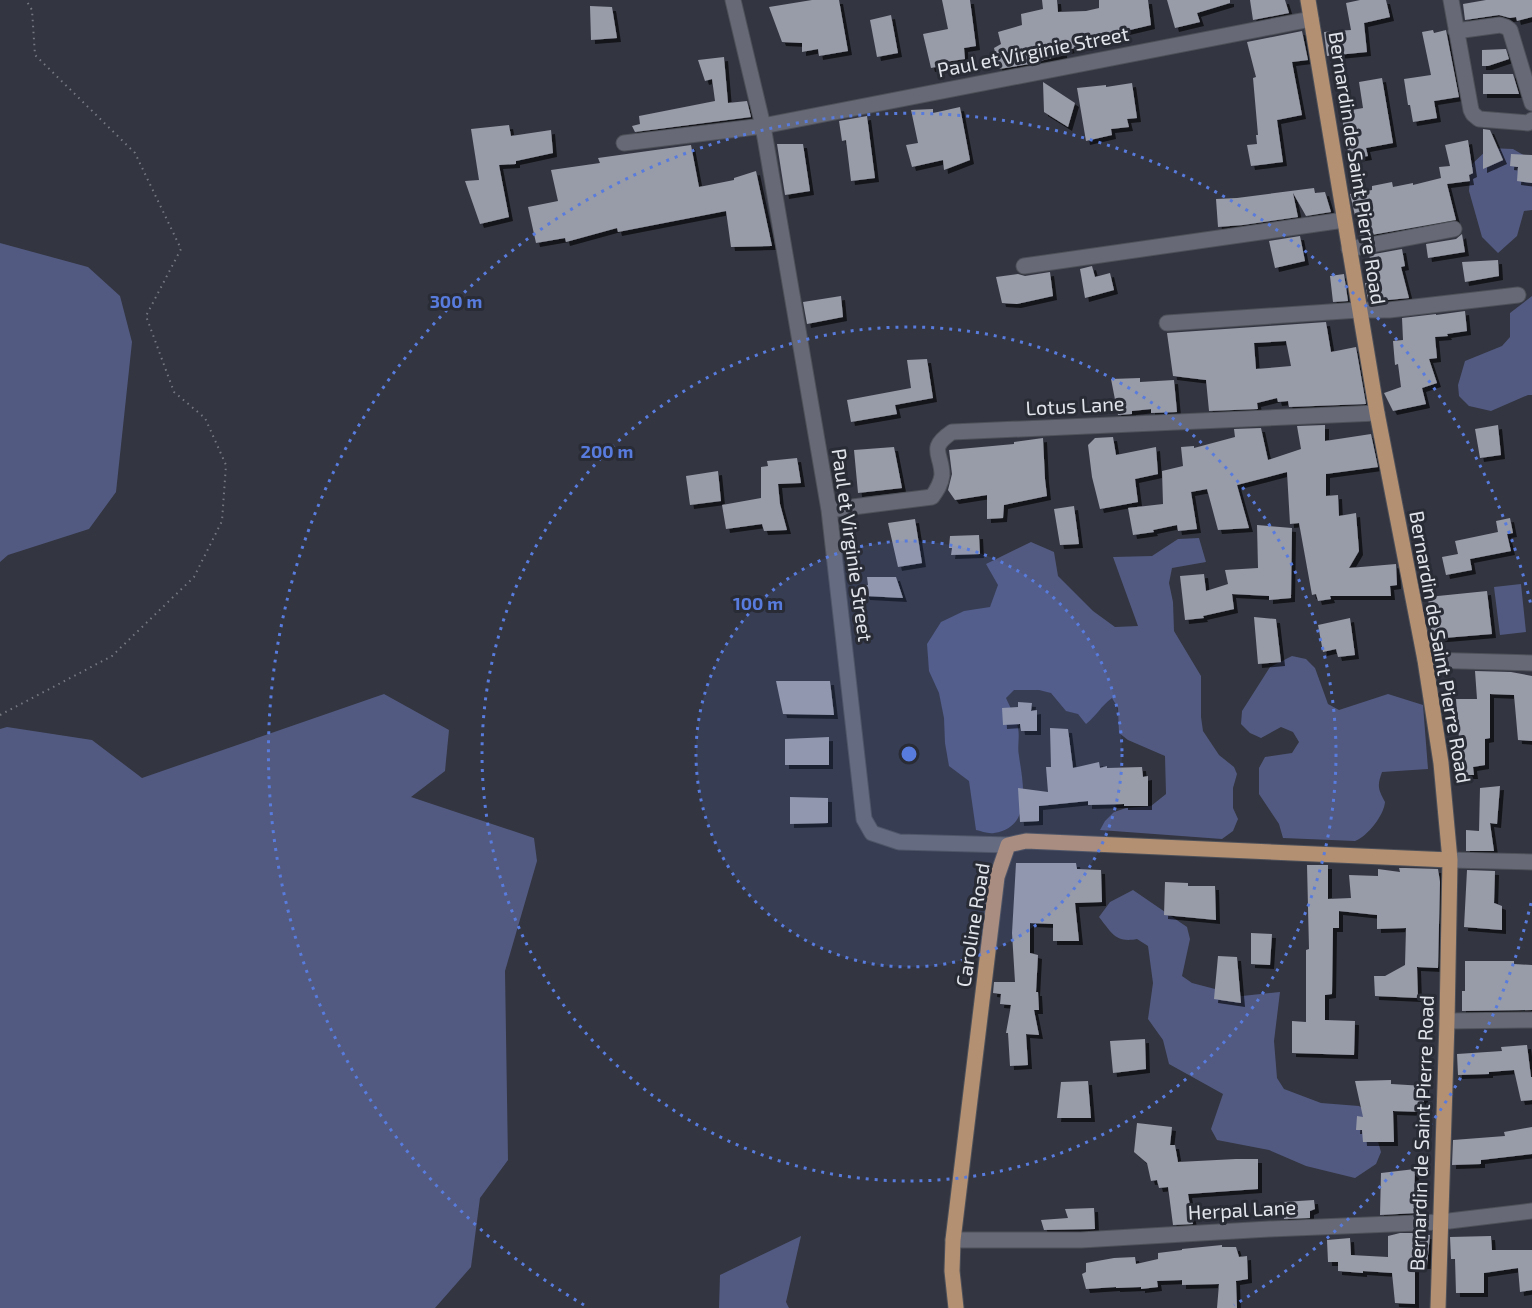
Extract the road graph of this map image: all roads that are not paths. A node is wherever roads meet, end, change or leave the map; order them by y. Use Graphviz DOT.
graph roads {
  1 [pos="733,0"];
  2 [pos="1308,0"];
  3 [pos="1451,0"];
  4 [pos="1311,19"];
  5 [pos="1456,31"];
  6 [pos="1532,103"];
  7 [pos="1532,120"];
  8 [pos="763,126"];
  9 [pos="624,144"];
  10 [pos="1344,220"];
  11 [pos="1455,230"];
  12 [pos="1349,249"];
  13 [pos="1024,266"];
  14 [pos="1518,295"];
  15 [pos="1359,310"];
  16 [pos="1167,323"];
  17 [pos="1377,413"];
  18 [pos="829,510"];
  19 [pos="1425,660"];
  20 [pos="1532,663"];
  21 [pos="1008,845"];
  22 [pos="1450,860"];
  23 [pos="1532,862"];
  24 [pos="1532,1020"];
  25 [pos="1447,1021"];
  26 [pos="1532,1211"];
  27 [pos="1441,1222"];
  28 [pos="953,1240"];
  29 [pos="956,1308"];
  30 [pos="1438,1308"];
  1 -- 8 [label="street, Paul et Virginie Street"];
  2 -- 4 [label="main road, Bernardin de Saint Pierre Road"];
  3 -- 5 [label="street"];
  4 -- 8 [label="street, Paul et Virginie Street"];
  4 -- 10 [label="main road, Bernardin de Saint Pierre Road"];
  5 -- 6 [label="street"];
  5 -- 7 [label="street"];
  8 -- 9 [label="street"];
  8 -- 18 [label="street, Paul et Virginie Street"];
  10 -- 12 [label="main road, Bernardin de Saint Pierre Road"];
  10 -- 13 [label="street"];
  11 -- 12 [label="street"];
  12 -- 15 [label="main road, Bernardin de Saint Pierre Road"];
  14 -- 15 [label="street"];
  15 -- 16 [label="street"];
  15 -- 17 [label="main road, Bernardin de Saint Pierre Road"];
  17 -- 18 [label="street, Lotus Lane"];
  17 -- 19 [label="main road, Bernardin de Saint Pierre Road"];
  18 -- 21 [label="street, Paul et Virginie Street"];
  19 -- 20 [label="street"];
  19 -- 22 [label="main road, Bernardin de Saint Pierre Road"];
  21 -- 22 [label="main road, Caroline Road"];
  21 -- 28 [label="main road, Caroline Road"];
  22 -- 23 [label="street"];
  22 -- 25 [label="main road, Bernardin de Saint Pierre Road"];
  24 -- 25 [label="street"];
  25 -- 27 [label="main road, Bernardin de Saint Pierre Road"];
  26 -- 27 [label="street, Herpal Lane"];
  27 -- 28 [label="street, Herpal Lane"];
  27 -- 30 [label="main road, Bernardin de Saint Pierre Road"];
  28 -- 29 [label="main road, Caroline Road"];
}
